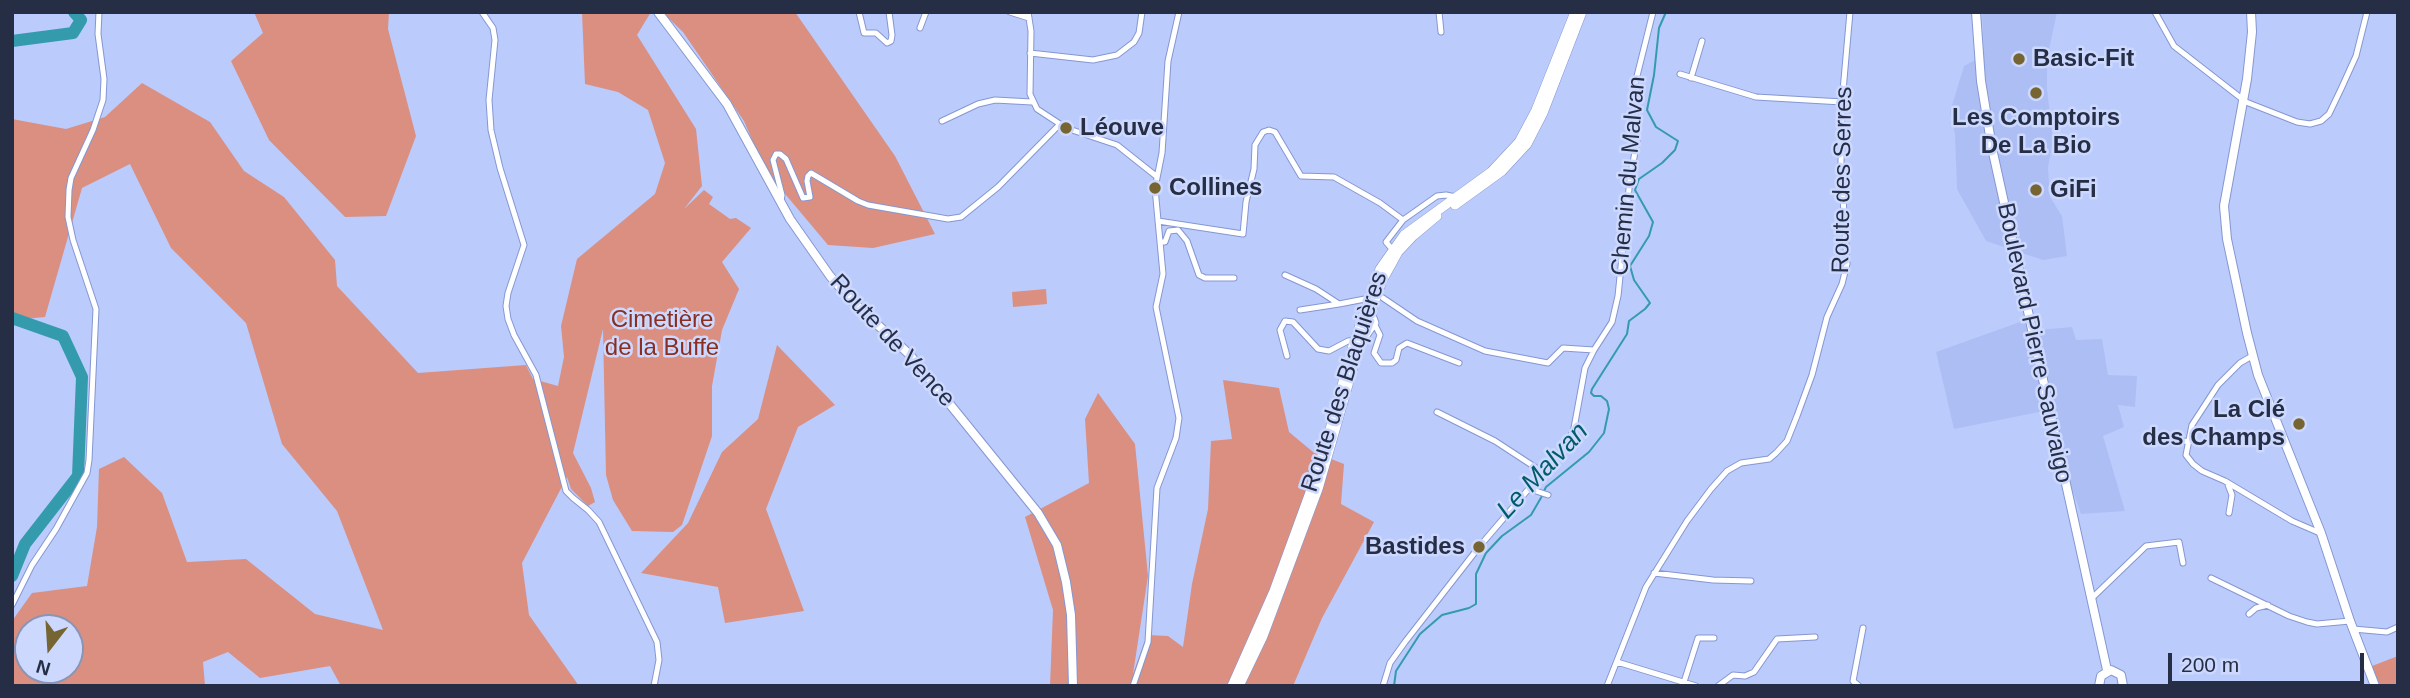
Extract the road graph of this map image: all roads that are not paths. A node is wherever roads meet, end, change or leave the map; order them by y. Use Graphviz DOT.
graph roads {
  1 [pos="99,12"];
  2 [pos="482,12"];
  3 [pos="658,12"];
  4 [pos="859,12"];
  5 [pos="889,12"];
  6 [pos="926,12"];
  7 [pos="1010,12"];
  8 [pos="1142,12"];
  9 [pos="1179,12"];
  10 [pos="1439,12"];
  11 [pos="1575,12"];
  12 [pos="1582,12"];
  13 [pos="1653,12"];
  14 [pos="1850,12"];
  15 [pos="1976,12"];
  16 [pos="2155,12"];
  17 [pos="2251,12"];
  18 [pos="2367,12"];
  19 [pos="1029,15"];
  20 [pos="920,28"];
  21 [pos="1441,32"];
  22 [pos="1702,41"];
  23 [pos="1030,52"];
  24 [pos="1680,74"];
  25 [pos="1691,78"];
  26 [pos="2244,100"];
  27 [pos="1032,102"];
  28 [pos="1842,102"];
  29 [pos="942,121"];
  30 [pos="1060,124"];
  31 [pos="1156,176"];
  32 [pos="1456,197"];
  33 [pos="780,203"];
  34 [pos="1403,220"];
  35 [pos="1158,221"];
  36 [pos="1413,236"];
  37 [pos="1160,242"];
  38 [pos="1392,249"];
  39 [pos="1285,275"];
  40 [pos="1384,276"];
  41 [pos="1234,278"];
  42 [pos="1383,298"];
  43 [pos="1339,304"];
  44 [pos="1369,304"];
  45 [pos="1300,310"];
  46 [pos="1370,323"];
  47 [pos="1354,342"];
  48 [pos="1594,350"];
  49 [pos="1287,356"];
  50 [pos="2252,356"];
  51 [pos="1459,363"];
  52 [pos="1348,386"];
  53 [pos="1437,412"];
  54 [pos="2188,441"];
  55 [pos="2170,442"];
  56 [pos="1544,473"];
  57 [pos="2225,481"];
  58 [pos="1530,489"];
  59 [pos="1548,495"];
  60 [pos="2229,513"];
  61 [pos="2321,533"];
  62 [pos="2183,563"];
  63 [pos="1654,573"];
  64 [pos="2211,578"];
  65 [pos="1751,581"];
  66 [pos="2091,599"];
  67 [pos="12,605"];
  68 [pos="2268,606"];
  69 [pos="2249,614"];
  70 [pos="2352,625"];
  71 [pos="2398,626"];
  72 [pos="1863,628"];
  73 [pos="1815,637"];
  74 [pos="1714,638"];
  75 [pos="1617,662"];
  76 [pos="2107,670"];
  77 [pos="1684,682"];
  78 [pos="654,686"];
  79 [pos="1073,686"];
  80 [pos="1133,686"];
  81 [pos="1232,686"];
  82 [pos="1240,686"];
  83 [pos="1383,686"];
  84 [pos="1607,686"];
  85 [pos="1696,686"];
  86 [pos="1718,686"];
  87 [pos="1859,686"];
  88 [pos="2099,686"];
  89 [pos="2123,686"];
  90 [pos="2375,686"];
  1 -- 67 [label="street"];
  2 -- 78 [label="street"];
  3 -- 33 [label="main road, Route de Vence"];
  4 -- 5 [label="street"];
  6 -- 20 [label="street"];
  7 -- 19 [label="street"];
  8 -- 23 [label="street"];
  9 -- 31 [label="street"];
  10 -- 21 [label="street"];
  11 -- 32 [label="main road, Route des Blaquières"];
  12 -- 36 [label="main road, Route des Blaquières"];
  13 -- 48 [label="street, Chemin du Malvan"];
  14 -- 28 [label="street, Route des Serres"];
  15 -- 66 [label="main road, Boulevard Pierre Sauvaigo"];
  16 -- 26 [label="street"];
  17 -- 26 [label="main road"];
  18 -- 26 [label="street"];
  19 -- 23 [label="street"];
  22 -- 25 [label="street"];
  23 -- 27 [label="street"];
  24 -- 25 [label="street"];
  25 -- 28 [label="street"];
  26 -- 50 [label="main road"];
  27 -- 29 [label="street"];
  27 -- 30 [label="street"];
  28 -- 63 [label="street, Route des Serres"];
  30 -- 31 [label="street"];
  30 -- 33 [label="street"];
  31 -- 35 [label="street"];
  32 -- 34 [label="street"];
  32 -- 38 [label="main road, Route des Blaquières"];
  33 -- 79 [label="main road, Route de Vence"];
  34 -- 35 [label="street"];
  34 -- 38 [label="street"];
  35 -- 37 [label="street"];
  36 -- 38 [label="street"];
  36 -- 40 [label="main road, Route des Blaquières"];
  37 -- 41 [label="street"];
  37 -- 80 [label="street"];
  38 -- 40 [label="street"];
  38 -- 44 [label="main road, Route des Blaquières"];
  39 -- 43 [label="street"];
  40 -- 44 [label="main road, Route des Blaquières"];
  42 -- 48 [label="street"];
  43 -- 44 [label="street"];
  43 -- 45 [label="street"];
  44 -- 46 [label="main road, Route des Blaquières"];
  44 -- 47 [label="main road, Route des Blaquières"];
  46 -- 47 [label="street"];
  46 -- 51 [label="street"];
  46 -- 52 [label="main road, Route des Blaquières"];
  47 -- 49 [label="street"];
  47 -- 52 [label="street"];
  47 -- 81 [label="main road, Route des Blaquières"];
  48 -- 56 [label="street, Chemin du Malvan"];
  50 -- 54 [label="street"];
  50 -- 61 [label="main road"];
  52 -- 82 [label="main road, Route des Blaquières"];
  53 -- 56 [label="street"];
  54 -- 55 [label="street"];
  54 -- 57 [label="street"];
  56 -- 58 [label="street, Chemin du Malvan"];
  57 -- 60 [label="street"];
  57 -- 61 [label="street"];
  58 -- 59 [label="street"];
  58 -- 83 [label="street, Chemin du Malvan"];
  61 -- 70 [label="main road"];
  62 -- 66 [label="street"];
  63 -- 65 [label="street"];
  63 -- 75 [label="street, Route des Serres"];
  64 -- 68 [label="street"];
  66 -- 76 [label="main road, Boulevard Pierre Sauvaigo"];
  68 -- 69 [label="street"];
  68 -- 70 [label="street"];
  70 -- 71 [label="street"];
  70 -- 90 [label="main road"];
  72 -- 87 [label="street"];
  73 -- 86 [label="street"];
  74 -- 77 [label="street"];
  75 -- 77 [label="street"];
  75 -- 84 [label="street, Route des Serres"];
  76 -- 88 [label="main road"];
  76 -- 89 [label="main road"];
  77 -- 85 [label="street"];
}
